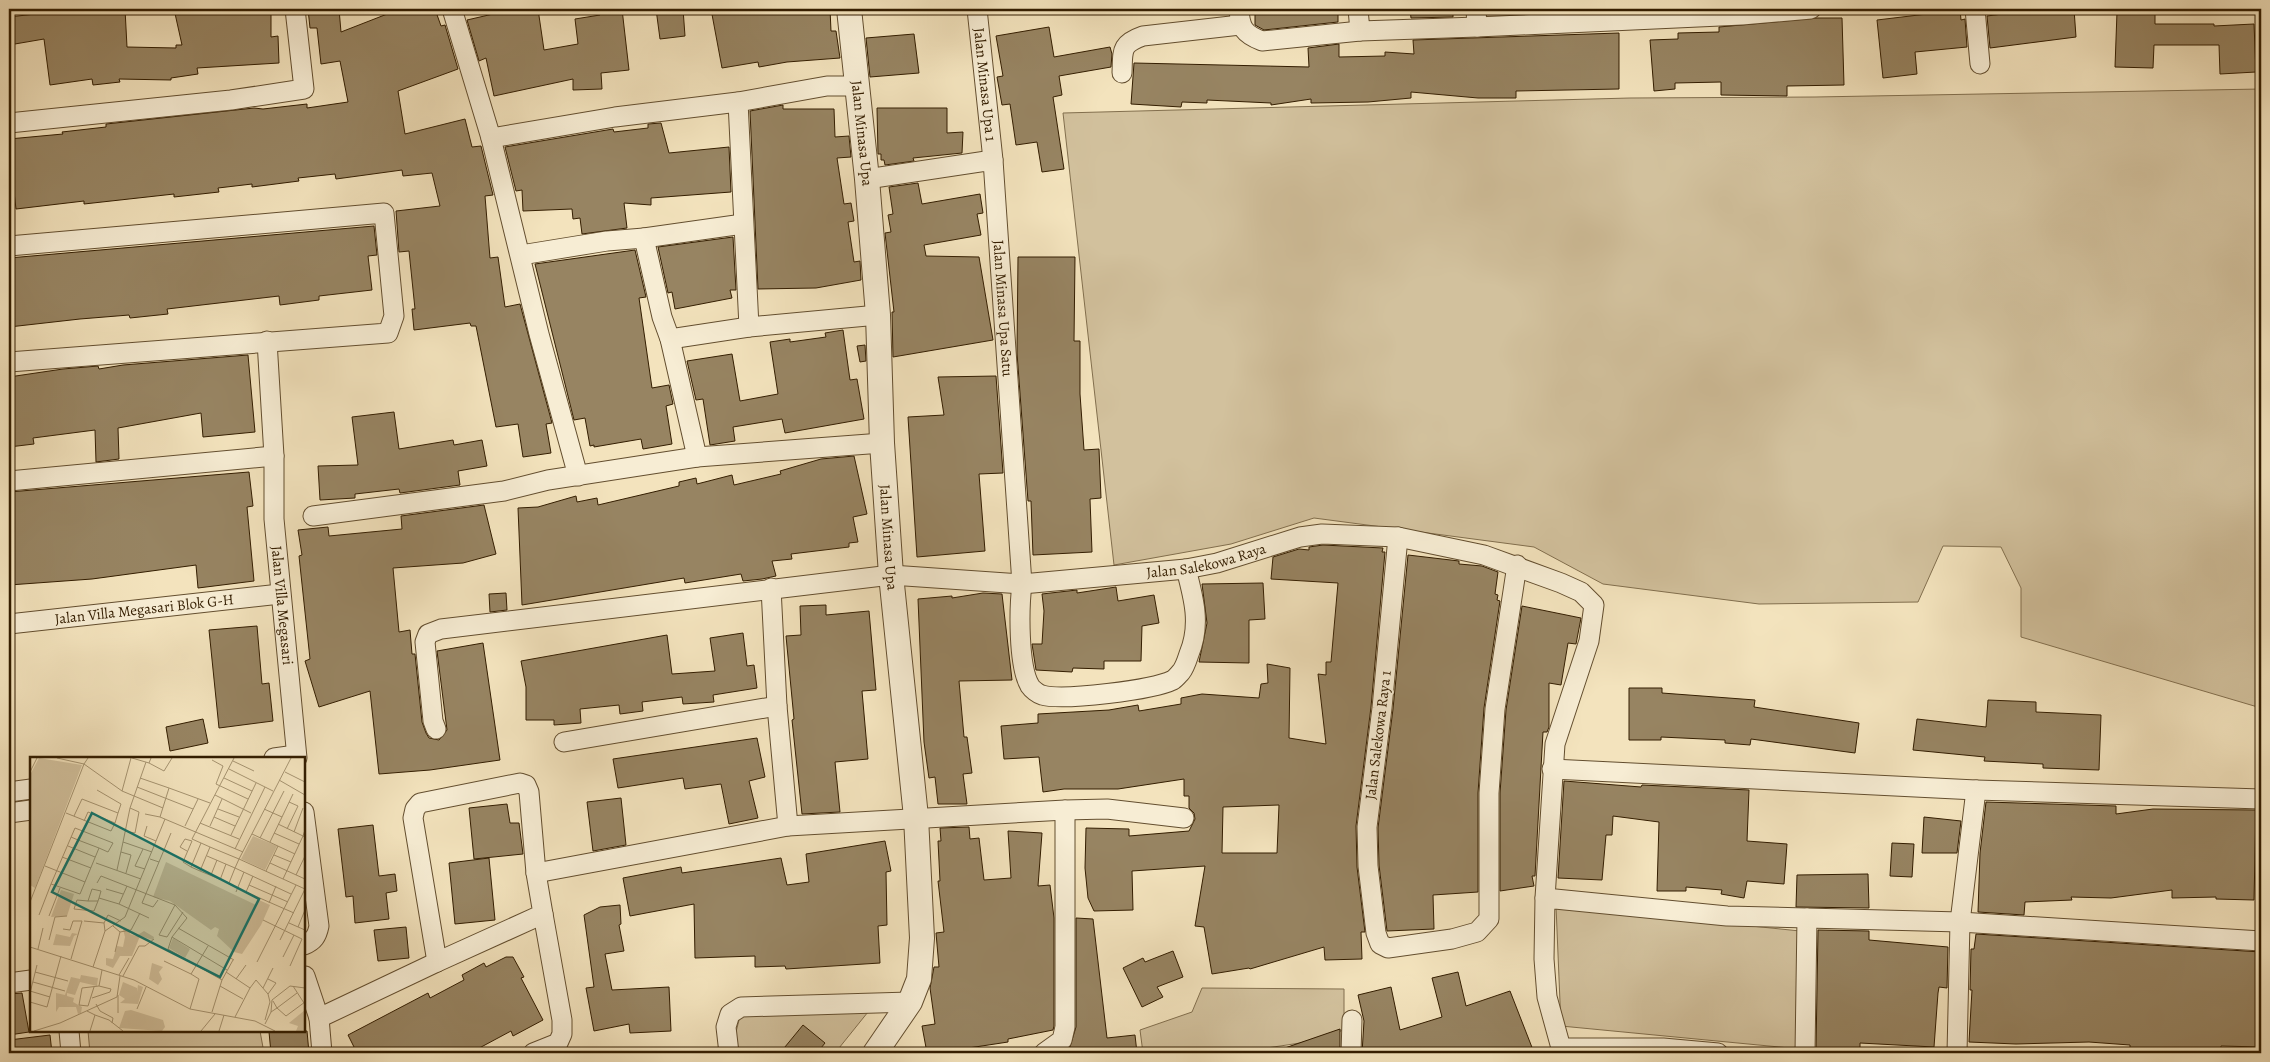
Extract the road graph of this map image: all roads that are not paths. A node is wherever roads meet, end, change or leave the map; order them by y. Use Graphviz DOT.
graph roads {
  1 [pos="295,9"];
  2 [pos="453,9"];
  3 [pos="849,9"];
  4 [pos="977,9"];
  5 [pos="1358,9"];
  6 [pos="1811,9"];
  7 [pos="1975,9"];
  8 [pos="1742,12"];
  9 [pos="1625,14"];
  10 [pos="1240,17"];
  11 [pos="1477,18"];
  12 [pos="1360,31"];
  13 [pos="1980,64"];
  14 [pos="1122,73"];
  15 [pos="857,86"];
  16 [pos="738,102"];
  17 [pos="9,123"];
  18 [pos="491,138"];
  19 [pos="993,160"];
  20 [pos="867,179"];
  21 [pos="743,224"];
  22 [pos="644,238"];
  23 [pos="9,246"];
  24 [pos="521,255"];
  25 [pos="878,315"];
  26 [pos="749,328"];
  27 [pos="670,339"];
  28 [pos="266,341"];
  29 [pos="9,362"];
  30 [pos="882,443"];
  31 [pos="274,456"];
  32 [pos="697,457"];
  33 [pos="578,476"];
  34 [pos="9,481"];
  35 [pos="313,516"];
  36 [pos="1398,537"];
  37 [pos="1517,565"];
  38 [pos="1186,569"];
  39 [pos="891,575"];
  40 [pos="1022,584"];
  41 [pos="771,588"];
  42 [pos="280,594"];
  43 [pos="9,624"];
  44 [pos="777,706"];
  45 [pos="436,729"];
  46 [pos="564,742"];
  47 [pos="297,757"];
  48 [pos="1552,769"];
  49 [pos="30,789"];
  50 [pos="1976,790"];
  51 [pos="9,792"];
  52 [pos="2261,799"];
  53 [pos="30,810"];
  54 [pos="1065,810"];
  55 [pos="9,813"];
  56 [pos="916,817"];
  57 [pos="1184,818"];
  58 [pos="305,820"];
  59 [pos="788,826"];
  60 [pos="536,873"];
  61 [pos="1545,898"];
  62 [pos="543,914"];
  63 [pos="1807,918"];
  64 [pos="1960,922"];
  65 [pos="2261,941"];
  66 [pos="305,945"];
  67 [pos="437,962"];
  68 [pos="305,976"];
  69 [pos="30,980"];
  70 [pos="9,983"];
  71 [pos="910,1002"];
  72 [pos="319,1018"];
  73 [pos="1352,1020"];
  74 [pos="69,1032"];
  75 [pos="1562,1051"];
  76 [pos="1663,1051"];
  77 [pos="71,1053"];
  78 [pos="322,1053"];
  79 [pos="533,1053"];
  80 [pos="728,1053"];
  81 [pos="874,1053"];
  82 [pos="1044,1053"];
  83 [pos="1351,1053"];
  84 [pos="1718,1053"];
  85 [pos="1805,1053"];
  86 [pos="1956,1053"];
  1 -- 17 [label="street"];
  2 -- 18 [label="street"];
  3 -- 15 [label="street, Jalan Minasa Upa"];
  4 -- 19 [label="street, Jalan Minasa Upa 1"];
  5 -- 12 [label="street"];
  6 -- 8 [label="street"];
  7 -- 13 [label="street"];
  8 -- 9 [label="street"];
  9 -- 11 [label="street"];
  10 -- 12 [label="street"];
  10 -- 14 [label="street"];
  11 -- 12 [label="street"];
  15 -- 16 [label="street"];
  15 -- 20 [label="street, Jalan Minasa Upa"];
  16 -- 18 [label="street"];
  16 -- 21 [label="street"];
  18 -- 24 [label="street"];
  19 -- 20 [label="street"];
  19 -- 40 [label="street, Jalan Minasa Upa Satu"];
  20 -- 25 [label="street, Jalan Minasa Upa"];
  21 -- 22 [label="street"];
  21 -- 26 [label="street"];
  22 -- 24 [label="street"];
  22 -- 27 [label="street"];
  23 -- 28 [label="street"];
  24 -- 33 [label="street"];
  25 -- 26 [label="street"];
  25 -- 30 [label="street, Jalan Minasa Upa"];
  26 -- 27 [label="street"];
  27 -- 32 [label="street"];
  28 -- 29 [label="street"];
  28 -- 31 [label="street, Jalan Villa Megasari"];
  30 -- 32 [label="street"];
  30 -- 39 [label="street, Jalan Minasa Upa"];
  31 -- 34 [label="street"];
  31 -- 42 [label="street, Jalan Villa Megasari"];
  32 -- 33 [label="street"];
  33 -- 35 [label="street"];
  36 -- 37 [label="street, Jalan Salekowa Raya"];
  36 -- 37 [label="street, Jalan Salekowa Raya 1"];
  36 -- 38 [label="street, Jalan Salekowa Raya"];
  37 -- 48 [label="street, Jalan Salekowa Raya"];
  38 -- 40 [label="street, Jalan Salekowa Raya"];
  38 -- 40 [label="street, Jalan Minasa Upa Satu"];
  39 -- 40 [label="street, Jalan Salekowa Raya"];
  39 -- 41 [label="street, Jalan Salekowa Raya"];
  39 -- 56 [label="street, Jalan Minasa Upa"];
  41 -- 44 [label="street"];
  41 -- 45 [label="street, Jalan Salekowa Raya"];
  42 -- 43 [label="street, Jalan Villa Megasari Blok G-H"];
  42 -- 47 [label="street, Jalan Villa Megasari"];
  44 -- 46 [label="street"];
  44 -- 59 [label="street"];
  48 -- 50 [label="street"];
  48 -- 61 [label="street"];
  49 -- 51 [label="street"];
  50 -- 52 [label="street"];
  50 -- 64 [label="street"];
  53 -- 55 [label="street"];
  54 -- 56 [label="street"];
  54 -- 57 [label="street"];
  54 -- 82 [label="street"];
  56 -- 59 [label="street"];
  56 -- 71 [label="street, Jalan Minasa Upa"];
  58 -- 66 [label="street"];
  59 -- 60 [label="street"];
  60 -- 62 [label="street"];
  60 -- 67 [label="street"];
  61 -- 63 [label="street"];
  61 -- 75 [label="street"];
  62 -- 67 [label="street"];
  62 -- 79 [label="street"];
  63 -- 64 [label="street"];
  63 -- 85 [label="street"];
  64 -- 65 [label="street"];
  64 -- 86 [label="street"];
  67 -- 72 [label="street"];
  68 -- 72 [label="street"];
  69 -- 70 [label="street"];
  71 -- 80 [label="street"];
  71 -- 81 [label="street, Jalan Minasa Upa"];
  72 -- 78 [label="street"];
  73 -- 83 [label="street"];
  74 -- 77 [label="street"];
  75 -- 76 [label="street"];
  76 -- 84 [label="street"];
}
